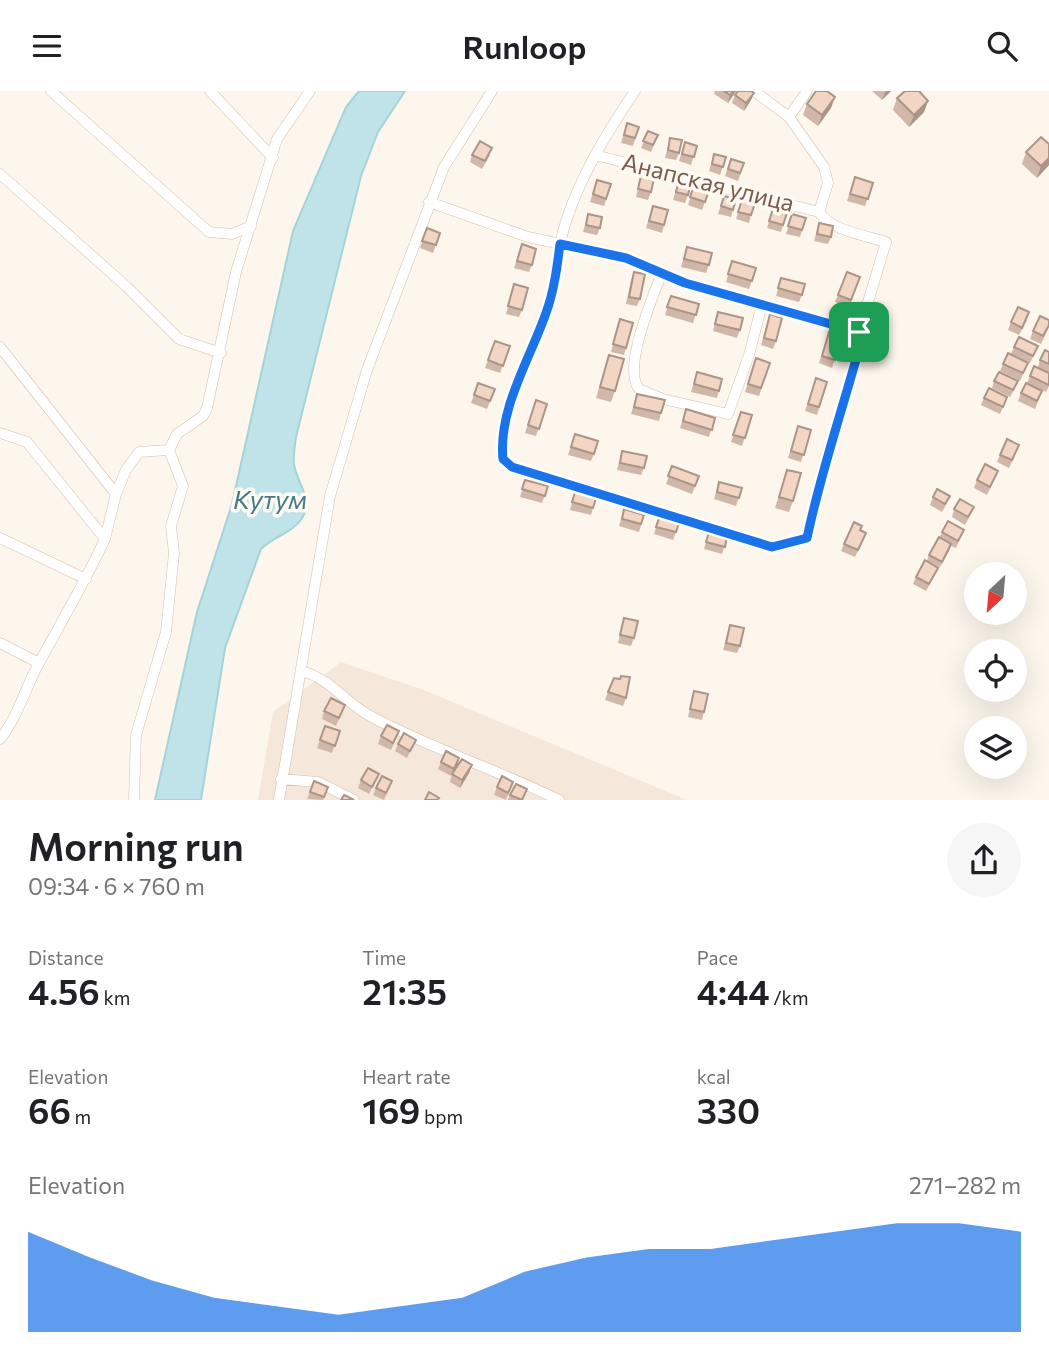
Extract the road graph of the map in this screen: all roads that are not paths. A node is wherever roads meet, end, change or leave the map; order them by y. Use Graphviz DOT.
graph roads {
  1 [pos="51,91"];
  2 [pos="210,91"];
  3 [pos="310,91"];
  4 [pos="492,91"];
  5 [pos="635,91"];
  6 [pos="754,91"];
  7 [pos="807,91"];
  8 [pos="789,117"];
  9 [pos="595,155"];
  10 [pos="273,157"];
  11 [pos="0,174"];
  12 [pos="429,202"];
  13 [pos="819,212"];
  14 [pos="251,226"];
  15 [pos="560,244"];
  16 [pos="662,272"];
  17 [pos="762,303"];
  18 [pos="859,332"];
  19 [pos="0,347"];
  20 [pos="221,353"];
  21 [pos="0,433"];
  22 [pos="169,450"];
  23 [pos="116,494"];
  24 [pos="0,538"];
  25 [pos="105,539"];
  26 [pos="86,579"];
  27 [pos="0,643"];
  28 [pos="39,663"];
  29 [pos="301,671"];
  30 [pos="0,739"];
  31 [pos="281,779"];
  32 [pos="134,800"];
  33 [pos="278,800"];
  34 [pos="354,800"];
  35 [pos="559,800"];
  1 -- 14 [label="street"];
  2 -- 10 [label="street"];
  3 -- 10 [label="street"];
  4 -- 12 [label="street"];
  5 -- 9 [label="street"];
  6 -- 8 [label="street"];
  7 -- 8 [label="street"];
  8 -- 13 [label="street"];
  9 -- 13 [label="street, Анапская улица"];
  9 -- 15 [label="street"];
  10 -- 14 [label="street"];
  11 -- 20 [label="street"];
  12 -- 15 [label="street"];
  12 -- 29 [label="street"];
  13 -- 18 [label="street, Анапская улица"];
  14 -- 20 [label="street"];
  15 -- 16 [label="street"];
  15 -- 18 [label="street"];
  16 -- 17 [label="street"];
  16 -- 17 [label="street"];
  17 -- 18 [label="street"];
  19 -- 23 [label="street"];
  20 -- 22 [label="street"];
  21 -- 25 [label="street"];
  22 -- 23 [label="street"];
  22 -- 32 [label="street"];
  23 -- 25 [label="street"];
  24 -- 26 [label="street"];
  25 -- 26 [label="street"];
  26 -- 28 [label="street"];
  27 -- 28 [label="street"];
  28 -- 30 [label="street"];
  29 -- 31 [label="street"];
  29 -- 35 [label="street"];
  31 -- 33 [label="street"];
  31 -- 34 [label="street"];
}
